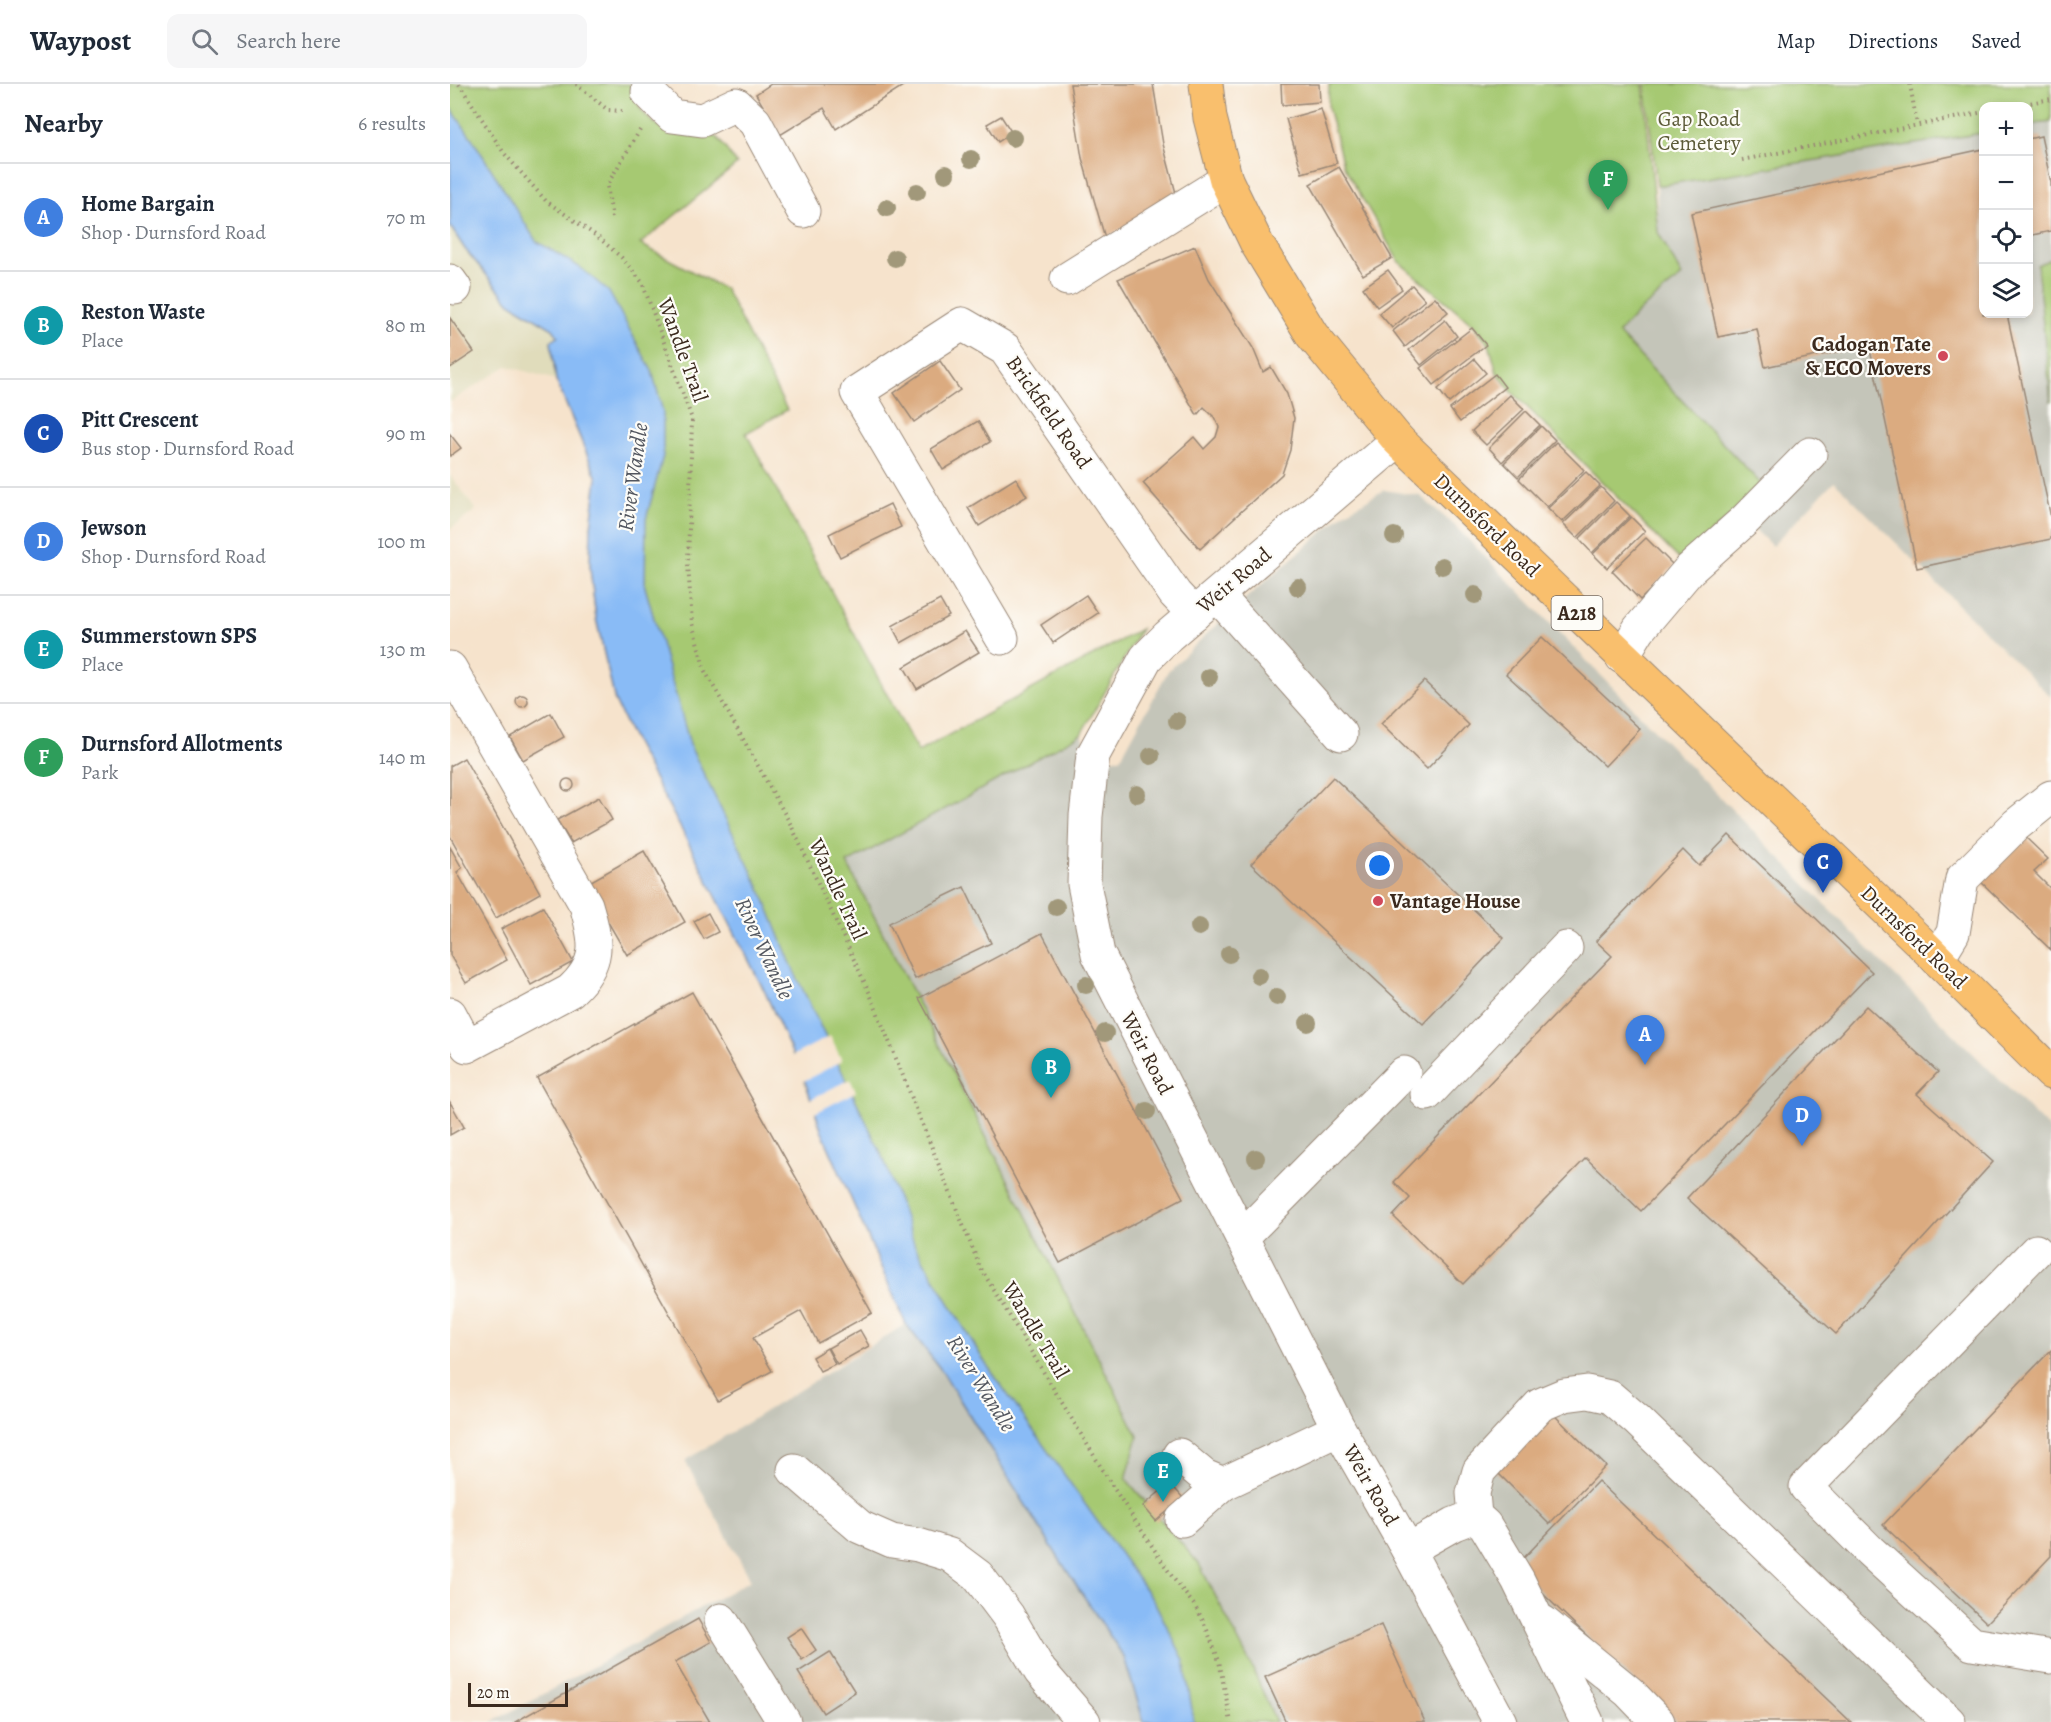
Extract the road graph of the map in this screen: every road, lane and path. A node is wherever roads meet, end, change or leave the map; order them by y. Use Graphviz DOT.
graph roads {
  1 [pos="459,84"];
  2 [pos="576,84"];
  3 [pos="649,84"];
  4 [pos="1206,84"];
  5 [pos="1910,84"];
  6 [pos="2051,99"];
  7 [pos="2033,102"];
  8 [pos="625,111"];
  9 [pos="1979,113"];
  10 [pos="672,116"];
  11 [pos="1917,125"];
  12 [pos="1742,160"];
  13 [pos="1226,180"];
  14 [pos="803,211"];
  15 [pos="612,218"];
  16 [pos="1068,279"];
  17 [pos="1398,440"];
  18 [pos="1810,454"];
  19 [pos="1205,604"];
  20 [pos="1002,638"];
  21 [pos="1622,657"];
  22 [pos="450,668"];
  23 [pos="1341,734"];
  24 [pos="2051,797"];
  25 [pos="1566,948"];
  26 [pos="1937,959"];
  27 [pos="450,1014"];
  28 [pos="2051,1073"];
  29 [pos="1242,1237"];
  30 [pos="2036,1251"];
  31 [pos="1339,1429"];
  32 [pos="1179,1455"];
  33 [pos="794,1470"];
  34 [pos="1222,1484"];
  35 [pos="1475,1516"];
  36 [pos="1182,1520"];
  37 [pos="1408,1550"];
  38 [pos="1534,1615"];
  39 [pos="722,1620"];
  40 [pos="2051,1657"];
  41 [pos="784,1722"];
  42 [pos="1084,1722"];
  43 [pos="1231,1722"];
  44 [pos="1500,1722"];
  45 [pos="1587,1722"];
  46 [pos="1658,1722"];
  47 [pos="1949,1722"];
  1 -- 43 [label="path, Wandle Trail"];
  2 -- 8 [label="path"];
  3 -- 10 [label="street"];
  4 -- 13 [label="main road, Durnsford Road / A218"];
  5 -- 11 [label="path"];
  6 -- 7 [label="path"];
  9 -- 11 [label="path"];
  10 -- 14 [label="street"];
  10 -- 15 [label="path"];
  11 -- 12 [label="path"];
  13 -- 16 [label="street"];
  13 -- 17 [label="main road, Durnsford Road / A218"];
  17 -- 19 [label="street, Weir Road"];
  17 -- 21 [label="main road, Durnsford Road / A218"];
  18 -- 21 [label="street"];
  19 -- 20 [label="street, Brickfield Road"];
  19 -- 23 [label="street"];
  19 -- 29 [label="street, Weir Road"];
  21 -- 26 [label="main road, Durnsford Road / A218"];
  22 -- 27 [label="street"];
  24 -- 26 [label="street"];
  25 -- 29 [label="street"];
  26 -- 28 [label="main road, Durnsford Road / A218"];
  29 -- 31 [label="street, Weir Road"];
  30 -- 40 [label="street"];
  31 -- 34 [label="street"];
  31 -- 37 [label="street, Weir Road"];
  32 -- 34 [label="street"];
  33 -- 42 [label="street"];
  34 -- 36 [label="street"];
  35 -- 37 [label="street"];
  35 -- 38 [label="street"];
  35 -- 47 [label="street"];
  37 -- 44 [label="street, Weir Road"];
  38 -- 45 [label="street"];
  38 -- 46 [label="street"];
  39 -- 41 [label="street"];
}
